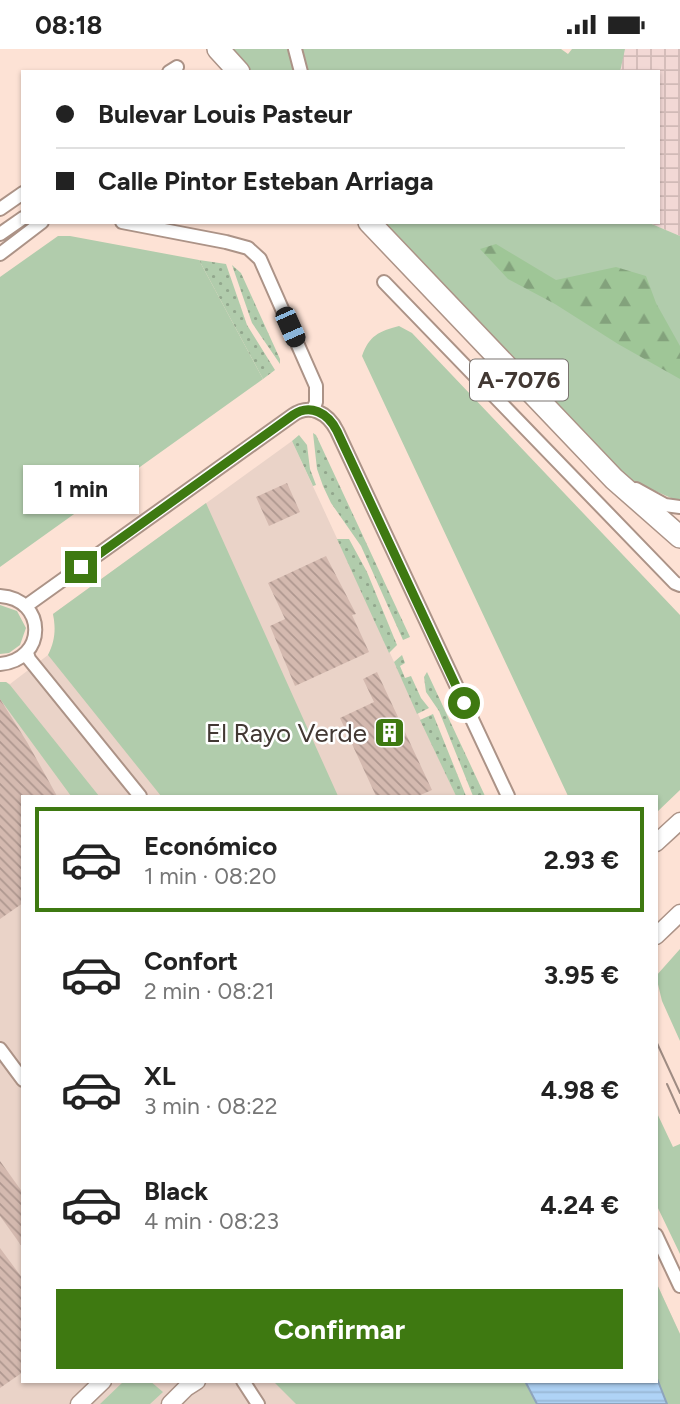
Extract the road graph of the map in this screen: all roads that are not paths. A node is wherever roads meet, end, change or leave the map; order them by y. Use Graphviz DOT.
graph roads {
  1 [pos="218,49"];
  2 [pos="295,49"];
  3 [pos="237,70"];
  4 [pos="300,70"];
  5 [pos="21,194"];
  6 [pos="0,209"];
  7 [pos="21,219"];
  8 [pos="39,224"];
  9 [pos="133,224"];
  10 [pos="373,225"];
  11 [pos="0,235"];
  12 [pos="0,254"];
  13 [pos="384,282"];
  14 [pos="313,409"];
  15 [pos="614,479"];
  16 [pos="680,507"];
  17 [pos="678,535"];
  18 [pos="680,585"];
  19 [pos="0,596"];
  20 [pos="26,607"];
  21 [pos="27,653"];
  22 [pos="0,664"];
  23 [pos="139,795"];
  24 [pos="508,795"];
  25 [pos="680,821"];
  26 [pos="658,841"];
  27 [pos="680,913"];
  28 [pos="658,934"];
  29 [pos="0,1049"];
  30 [pos="21,1077"];
  31 [pos="658,1239"];
  32 [pos="680,1286"];
  33 [pos="101,1383"];
  34 [pos="194,1383"];
  35 [pos="244,1383"];
  36 [pos="79,1404"];
  37 [pos="170,1404"];
  38 [pos="258,1404"];
  1 -- 3 [label="main road"];
  2 -- 4 [label="street"];
  5 -- 6 [label="street"];
  7 -- 11 [label="street"];
  8 -- 12 [label="street"];
  9 -- 14 [label="street"];
  10 -- 15 [label="main road, A-7076"];
  13 -- 18 [label="street"];
  14 -- 20 [label="street"];
  14 -- 24 [label="street"];
  15 -- 16 [label="street"];
  15 -- 17 [label="main road, A-7076"];
  19 -- 20 [label="street"];
  20 -- 21 [label="street"];
  21 -- 22 [label="street"];
  21 -- 23 [label="street"];
  25 -- 26 [label="street"];
  27 -- 28 [label="street"];
  29 -- 30 [label="street"];
  31 -- 32 [label="street"];
  33 -- 36 [label="street"];
  34 -- 37 [label="street"];
  35 -- 38 [label="street"];
}
